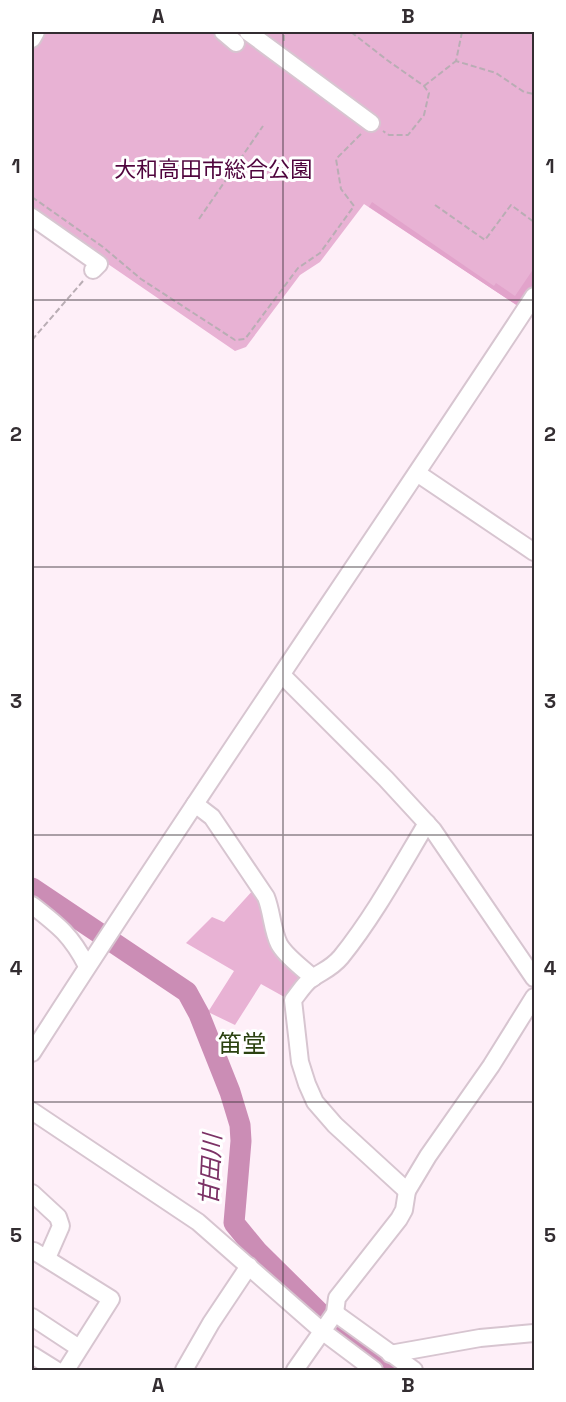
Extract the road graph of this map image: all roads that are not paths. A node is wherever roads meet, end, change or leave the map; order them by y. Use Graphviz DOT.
graph roads {
  1 [pos="36,32"];
  2 [pos="236,35"];
  3 [pos="32,39"];
  4 [pos="371,123"];
  5 [pos="32,217"];
  6 [pos="93,270"];
  7 [pos="534,296"];
  8 [pos="417,473"];
  9 [pos="534,552"];
  10 [pos="282,676"];
  11 [pos="195,804"];
  12 [pos="427,823"];
  13 [pos="32,905"];
  14 [pos="87,966"];
  15 [pos="313,978"];
  16 [pos="534,978"];
  17 [pos="534,997"];
  18 [pos="32,1053"];
  19 [pos="32,1111"];
  20 [pos="407,1191"];
  21 [pos="32,1193"];
  22 [pos="249,1266"];
  23 [pos="32,1317"];
  24 [pos="328,1322"];
  25 [pos="533,1332"];
  26 [pos="79,1348"];
  27 [pos="32,1354"];
  28 [pos="390,1354"];
  29 [pos="56,1371"];
  30 [pos="66,1371"];
  31 [pos="184,1371"];
  32 [pos="295,1371"];
  33 [pos="374,1371"];
  34 [pos="414,1371"];
  1 -- 3 [label="street"];
  2 -- 4 [label="street"];
  5 -- 6 [label="street"];
  7 -- 8 [label="street"];
  8 -- 9 [label="street"];
  8 -- 10 [label="street"];
  10 -- 11 [label="street"];
  10 -- 12 [label="street"];
  11 -- 14 [label="street"];
  11 -- 15 [label="street"];
  12 -- 15 [label="street"];
  12 -- 16 [label="street"];
  13 -- 14 [label="street"];
  14 -- 18 [label="street"];
  15 -- 20 [label="street"];
  17 -- 20 [label="street"];
  19 -- 22 [label="street"];
  20 -- 24 [label="street"];
  21 -- 26 [label="street"];
  22 -- 24 [label="street"];
  22 -- 31 [label="street"];
  23 -- 26 [label="street"];
  24 -- 28 [label="street"];
  24 -- 32 [label="street"];
  24 -- 33 [label="street"];
  25 -- 28 [label="street"];
  26 -- 30 [label="street"];
  27 -- 29 [label="street"];
  28 -- 34 [label="street"];
}
